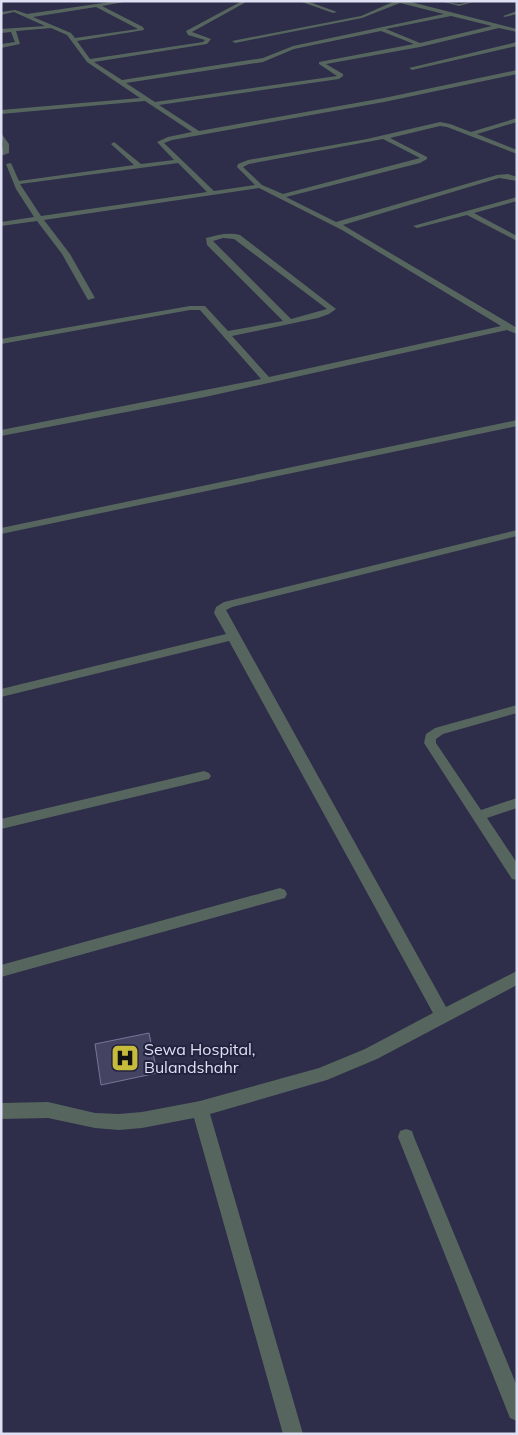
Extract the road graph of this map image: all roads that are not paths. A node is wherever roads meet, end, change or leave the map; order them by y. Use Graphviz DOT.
graph roads {
  1 [pos="128,1"];
  2 [pos="246,1"];
  3 [pos="301,1"];
  4 [pos="400,1"];
  5 [pos="442,1"];
  6 [pos="474,1"];
  7 [pos="98,6"];
  8 [pos="18,7"];
  9 [pos="12,10"];
  10 [pos="335,12"];
  11 [pos="517,12"];
  12 [pos="1,14"];
  13 [pos="451,14"];
  14 [pos="27,16"];
  15 [pos="505,16"];
  16 [pos="352,19"];
  17 [pos="52,26"];
  18 [pos="500,26"];
  19 [pos="382,29"];
  20 [pos="13,30"];
  21 [pos="1,31"];
  22 [pos="517,31"];
  23 [pos="74,40"];
  24 [pos="235,41"];
  25 [pos="517,44"];
  26 [pos="420,45"];
  27 [pos="1,46"];
  28 [pos="89,61"];
  29 [pos="412,68"];
  30 [pos="517,72"];
  31 [pos="121,82"];
  32 [pos="146,99"];
  33 [pos="155,104"];
  34 [pos="1,112"];
  35 [pos="517,120"];
  36 [pos="199,134"];
  37 [pos="470,134"];
  38 [pos="1,135"];
  39 [pos="384,137"];
  40 [pos="114,144"];
  41 [pos="517,152"];
  42 [pos="1,154"];
  43 [pos="178,160"];
  44 [pos="9,164"];
  45 [pos="138,166"];
  46 [pos="517,180"];
  47 [pos="16,183"];
  48 [pos="260,186"];
  49 [pos="212,193"];
  50 [pos="279,196"];
  51 [pos="517,199"];
  52 [pos="468,213"];
  53 [pos="39,218"];
  54 [pos="1,224"];
  55 [pos="417,226"];
  56 [pos="342,228"];
  57 [pos="517,239"];
  58 [pos="91,298"];
  59 [pos="288,321"];
  60 [pos="513,330"];
  61 [pos="227,334"];
  62 [pos="1,342"];
  63 [pos="267,380"];
  64 [pos="517,423"];
  65 [pos="1,433"];
  66 [pos="1,531"];
  67 [pos="517,533"];
  68 [pos="233,636"];
  69 [pos="1,693"];
  70 [pos="517,708"];
  71 [pos="204,776"];
  72 [pos="517,802"];
  73 [pos="478,816"];
  74 [pos="1,824"];
  75 [pos="517,875"];
  76 [pos="280,894"];
  77 [pos="1,971"];
  78 [pos="517,977"];
  79 [pos="443,1016"];
  80 [pos="200,1108"];
  81 [pos="1,1111"];
  82 [pos="406,1137"];
  83 [pos="517,1411"];
  84 [pos="293,1434"];
  1 -- 7 [label="street"];
  2 -- 28 [label="street"];
  3 -- 10 [label="street"];
  4 -- 13 [label="street"];
  4 -- 16 [label="street"];
  5 -- 6 [label="street"];
  7 -- 14 [label="street"];
  7 -- 23 [label="street"];
  8 -- 9 [label="street"];
  9 -- 12 [label="street"];
  9 -- 14 [label="street"];
  11 -- 15 [label="street"];
  13 -- 18 [label="street"];
  13 -- 19 [label="street"];
  14 -- 17 [label="street"];
  16 -- 19 [label="street"];
  16 -- 24 [label="street"];
  17 -- 20 [label="street"];
  17 -- 23 [label="street"];
  18 -- 22 [label="street"];
  18 -- 26 [label="street"];
  19 -- 26 [label="street"];
  19 -- 31 [label="street"];
  20 -- 21 [label="street"];
  20 -- 27 [label="street"];
  23 -- 28 [label="street"];
  25 -- 29 [label="street"];
  26 -- 33 [label="street"];
  28 -- 31 [label="street"];
  30 -- 36 [label="street"];
  31 -- 32 [label="street"];
  32 -- 33 [label="street"];
  32 -- 34 [label="street"];
  33 -- 36 [label="street"];
  35 -- 37 [label="street"];
  36 -- 43 [label="street"];
  37 -- 39 [label="street"];
  37 -- 41 [label="street"];
  38 -- 42 [label="street"];
  39 -- 48 [label="street"];
  39 -- 50 [label="street"];
  40 -- 45 [label="street"];
  43 -- 45 [label="street"];
  43 -- 49 [label="street"];
  44 -- 47 [label="street"];
  45 -- 47 [label="street"];
  46 -- 56 [label="street"];
  47 -- 53 [label="street"];
  48 -- 49 [label="street"];
  48 -- 50 [label="street"];
  49 -- 53 [label="street"];
  50 -- 56 [label="street"];
  51 -- 52 [label="street"];
  52 -- 55 [label="street"];
  52 -- 57 [label="street"];
  53 -- 54 [label="street"];
  53 -- 58 [label="street"];
  56 -- 60 [label="street"];
  59 -- 59 [label="street"];
  59 -- 61 [label="street"];
  60 -- 63 [label="street"];
  61 -- 62 [label="street"];
  61 -- 63 [label="street"];
  63 -- 65 [label="street"];
  64 -- 66 [label="street"];
  67 -- 68 [label="street"];
  68 -- 69 [label="street"];
  68 -- 79 [label="street"];
  70 -- 73 [label="street"];
  71 -- 74 [label="street"];
  72 -- 73 [label="street"];
  73 -- 75 [label="street"];
  76 -- 77 [label="street"];
  78 -- 79 [label="street"];
  79 -- 80 [label="street"];
  80 -- 81 [label="street"];
  80 -- 84 [label="street"];
  82 -- 83 [label="street"];
}
